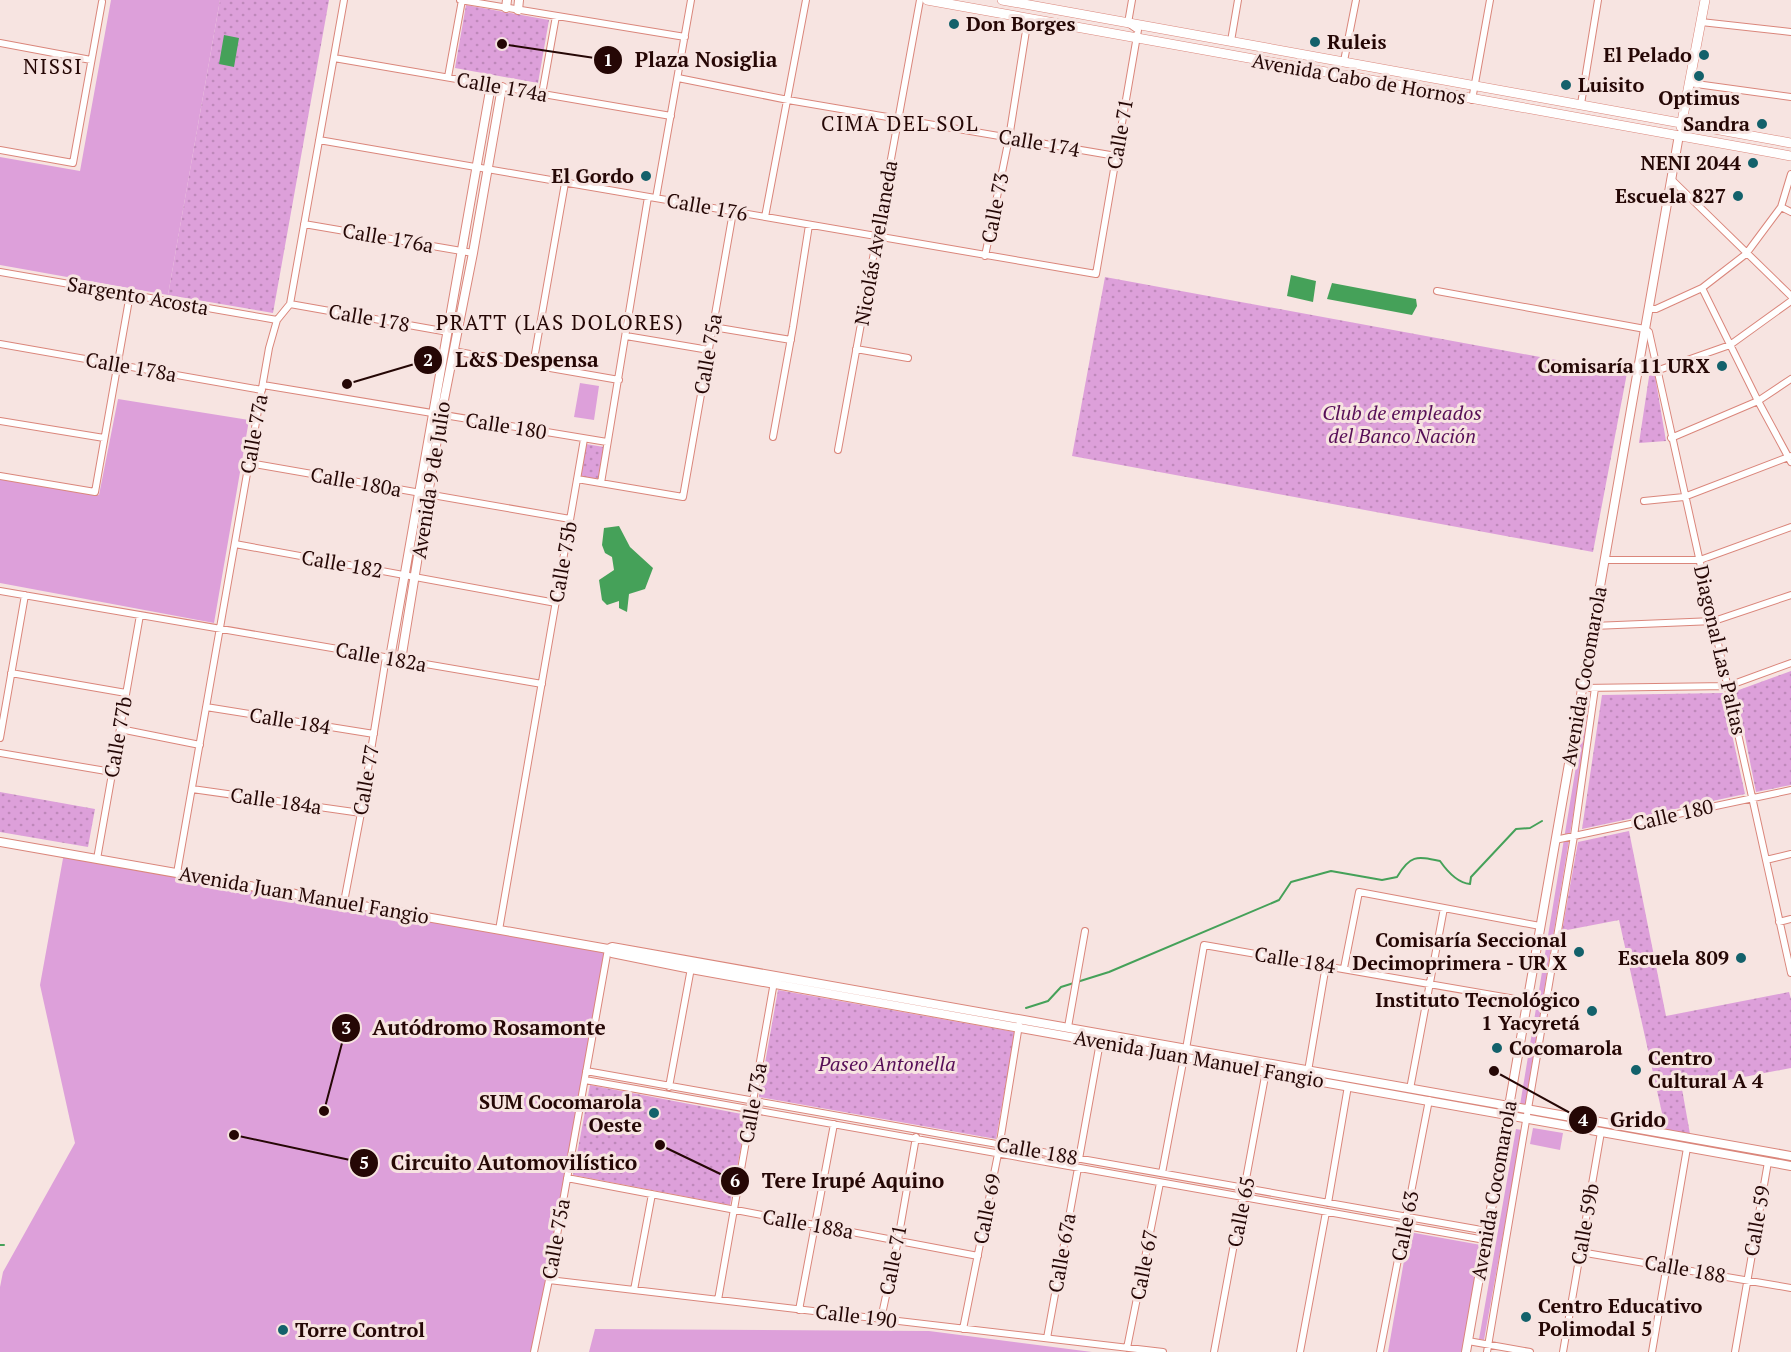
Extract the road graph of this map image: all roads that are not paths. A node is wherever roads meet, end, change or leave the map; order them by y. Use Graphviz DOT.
graph roads {
  1 [pos="344,0"];
  2 [pos="461,0"];
  3 [pos="519,0"];
  4 [pos="691,0"];
  5 [pos="806,0"];
  6 [pos="920,0"];
  7 [pos="927,0"];
  8 [pos="1002,0"];
  9 [pos="1132,0"];
  10 [pos="1239,0"];
  11 [pos="1356,0"];
  12 [pos="1490,0"];
  13 [pos="1598,0"];
  14 [pos="1705,0"];
  15 [pos="102,2"];
  16 [pos="1022,2"];
  17 [pos="507,4"];
  18 [pos="518,10"];
  19 [pos="556,16"];
  20 [pos="1028,18"];
  21 [pos="1701,22"];
  22 [pos="1128,23"];
  23 [pos="1791,32"];
  24 [pos="685,37"];
  25 [pos="1137,38"];
  26 [pos="1231,41"];
  27 [pos="0,43"];
  28 [pos="334,58"];
  29 [pos="91,60"];
  30 [pos="1344,62"];
  31 [pos="448,77"];
  32 [pos="678,78"];
  33 [pos="1689,83"];
  34 [pos="491,85"];
  35 [pos="1474,85"];
  36 [pos="502,87"];
  37 [pos="542,94"];
  38 [pos="1791,97"];
  39 [pos="1472,99"];
  40 [pos="788,100"];
  41 [pos="1581,104"];
  42 [pos="671,116"];
  43 [pos="898,119"];
  44 [pos="1682,123"];
  45 [pos="1679,135"];
  46 [pos="1009,138"];
  47 [pos="319,140"];
  48 [pos="1791,143"];
  49 [pos="0,150"];
  50 [pos="1116,156"];
  51 [pos="1791,156"];
  52 [pos="482,169"];
  53 [pos="1791,174"];
  54 [pos="1671,179"];
  55 [pos="565,183"];
  56 [pos="648,197"];
  57 [pos="656,198"];
  58 [pos="1780,207"];
  59 [pos="733,212"];
  60 [pos="1791,212"];
  61 [pos="765,216"];
  62 [pos="304,224"];
  63 [pos="809,225"];
  64 [pos="877,236"];
  65 [pos="462,251"];
  66 [pos="473,253"];
  67 [pos="1746,254"];
  68 [pos="985,256"];
  69 [pos="0,272"];
  70 [pos="1096,274"];
  71 [pos="1702,288"];
  72 [pos="1437,291"];
  73 [pos="129,294"];
  74 [pos="1791,296"];
  75 [pos="1791,302"];
  76 [pos="290,304"];
  77 [pos="1648,309"];
  78 [pos="277,320"];
  79 [pos="713,327"];
  80 [pos="1645,329"];
  81 [pos="448,332"];
  82 [pos="626,336"];
  83 [pos="791,340"];
  84 [pos="0,344"];
  85 [pos="1730,345"];
  86 [pos="856,349"];
  87 [pos="709,350"];
  88 [pos="453,351"];
  89 [pos="908,358"];
  90 [pos="117,365"];
  91 [pos="533,365"];
  92 [pos="1656,371"];
  93 [pos="1791,379"];
  94 [pos="618,380"];
  95 [pos="263,387"];
  96 [pos="1758,401"];
  97 [pos="437,414"];
  98 [pos="0,421"];
  99 [pos="773,437"];
  100 [pos="105,438"];
  101 [pos="1671,438"];
  102 [pos="584,439"];
  103 [pos="607,442"];
  104 [pos="838,450"];
  105 [pos="1790,459"];
  106 [pos="249,463"];
  107 [pos="0,476"];
  108 [pos="577,479"];
  109 [pos="601,483"];
  110 [pos="419,493"];
  111 [pos="429,494"];
  112 [pos="1684,497"];
  113 [pos="1644,501"];
  114 [pos="570,519"];
  115 [pos="1791,526"];
  116 [pos="235,544"];
  117 [pos="1604,560"];
  118 [pos="1700,560"];
  119 [pos="404,576"];
  120 [pos="416,578"];
  121 [pos="0,591"];
  122 [pos="25,595"];
  123 [pos="1791,595"];
  124 [pos="556,603"];
  125 [pos="140,615"];
  126 [pos="1714,621"];
  127 [pos="1593,626"];
  128 [pos="220,629"];
  129 [pos="388,658"];
  130 [pos="401,660"];
  131 [pos="1791,663"];
  132 [pos="11,673"];
  133 [pos="542,684"];
  134 [pos="1728,686"];
  135 [pos="1582,688"];
  136 [pos="1595,688"];
  137 [pos="126,693"];
  138 [pos="206,707"];
  139 [pos="2,709"];
  140 [pos="120,729"];
  141 [pos="374,734"];
  142 [pos="0,738"];
  143 [pos="200,745"];
  144 [pos="0,753"];
  145 [pos="112,772"];
  146 [pos="192,789"];
  147 [pos="1791,790"];
  148 [pos="1752,797"];
  149 [pos="361,813"];
  150 [pos="1574,836"];
  151 [pos="1556,840"];
  152 [pos="0,842"];
  153 [pos="1791,854"];
  154 [pos="97,859"];
  155 [pos="1766,860"];
  156 [pos="177,873"];
  157 [pos="344,902"];
  158 [pos="1444,908"];
  159 [pos="1791,919"];
  160 [pos="1779,922"];
  161 [pos="1540,926"];
  162 [pos="499,930"];
  163 [pos="1085,931"];
  164 [pos="608,949"];
  165 [pos="691,965"];
  166 [pos="1326,965"];
  167 [pos="1344,968"];
  168 [pos="1791,973"];
  169 [pos="775,980"];
  170 [pos="1430,982"];
  171 [pos="1527,1001"];
  172 [pos="1019,1023"];
  173 [pos="1068,1027"];
  174 [pos="1100,1042"];
  175 [pos="1185,1053"];
  176 [pos="586,1071"];
  177 [pos="1266,1071"];
  178 [pos="1308,1071"];
  179 [pos="585,1080"];
  180 [pos="669,1085"];
  181 [pos="1348,1086"];
  182 [pos="1410,1089"];
  183 [pos="668,1095"];
  184 [pos="1429,1100"];
  185 [pos="754,1101"];
  186 [pos="752,1110"];
  187 [pos="1528,1110"];
  188 [pos="1508,1111"];
  189 [pos="1526,1119"];
  190 [pos="834,1124"];
  191 [pos="917,1130"];
  192 [pos="1601,1132"];
  193 [pos="915,1139"];
  194 [pos="999,1144"];
  195 [pos="1687,1148"];
  196 [pos="998,1154"];
  197 [pos="1791,1156"];
  198 [pos="1079,1159"];
  199 [pos="1768,1162"];
  200 [pos="1791,1166"];
  201 [pos="1078,1168"];
  202 [pos="1162,1173"];
  203 [pos="567,1178"];
  204 [pos="1160,1183"];
  205 [pos="1245,1188"];
  206 [pos="651,1194"];
  207 [pos="1243,1197"];
  208 [pos="1328,1203"];
  209 [pos="734,1210"];
  210 [pos="1326,1212"];
  211 [pos="1407,1217"];
  212 [pos="815,1225"];
  213 [pos="1405,1226"];
  214 [pos="1486,1236"];
  215 [pos="898,1240"];
  216 [pos="1580,1252"];
  217 [pos="978,1256"];
  218 [pos="1667,1266"];
  219 [pos="549,1280"];
  220 [pos="1747,1280"];
  221 [pos="1791,1288"];
  222 [pos="634,1290"];
  223 [pos="718,1300"];
  224 [pos="798,1310"];
  225 [pos="881,1319"];
  226 [pos="963,1329"];
  227 [pos="1047,1338"];
  228 [pos="1468,1341"];
  229 [pos="1127,1348"];
  230 [pos="1488,1348"];
  231 [pos="534,1352"];
  232 [pos="1163,1352"];
  233 [pos="1214,1352"];
  234 [pos="1300,1352"];
  235 [pos="1380,1352"];
  236 [pos="1466,1352"];
  237 [pos="1530,1352"];
  238 [pos="1563,1352"];
  239 [pos="1652,1352"];
  240 [pos="1735,1352"];
  1 -- 28 [label="street, Calle 77a"];
  2 -- 17 [label="street"];
  2 -- 31 [label="street"];
  3 -- 18 [label="main road"];
  4 -- 24 [label="street"];
  5 -- 40 [label="street"];
  6 -- 43 [label="street, Nicolás Avellaneda"];
  7 -- 20 [label="main road, Avenida Cabo de Hornos"];
  8 -- 16 [label="main road, Avenida Cabo de Hornos"];
  9 -- 22 [label="street"];
  10 -- 26 [label="street"];
  11 -- 30 [label="street"];
  12 -- 35 [label="street"];
  13 -- 41 [label="street"];
  14 -- 21 [label="main road, Avenida Cocomarola"];
  15 -- 29 [label="street"];
  16 -- 22 [label="main road, Avenida Cabo de Hornos"];
  17 -- 18 [label="street"];
  18 -- 19 [label="street"];
  19 -- 24 [label="street"];
  19 -- 37 [label="street"];
  20 -- 25 [label="main road, Avenida Cabo de Hornos"];
  20 -- 46 [label="street, Calle 73"];
  21 -- 23 [label="street"];
  21 -- 33 [label="main road, Avenida Cocomarola"];
  22 -- 25 [label="street"];
  22 -- 26 [label="main road, Avenida Cabo de Hornos"];
  24 -- 32 [label="street"];
  25 -- 39 [label="main road, Avenida Cabo de Hornos"];
  25 -- 50 [label="street, Calle 71"];
  26 -- 30 [label="main road, Avenida Cabo de Hornos"];
  27 -- 29 [label="street"];
  28 -- 31 [label="street, Calle 174a"];
  28 -- 47 [label="street, Calle 77a"];
  29 -- 49 [label="street"];
  30 -- 35 [label="main road, Avenida Cabo de Hornos"];
  31 -- 34 [label="street, Calle 174a"];
  32 -- 40 [label="street, Calle 174"];
  32 -- 42 [label="street"];
  33 -- 38 [label="street"];
  33 -- 44 [label="main road, Avenida Cocomarola"];
  34 -- 36 [label="street, Calle 174a"];
  34 -- 52 [label="main road, Avenida 9 de Julio"];
  35 -- 39 [label="street"];
  35 -- 41 [label="main road, Avenida Cabo de Hornos"];
  36 -- 37 [label="street, Calle 174a"];
  36 -- 52 [label="main road, Avenida 9 de Julio"];
  37 -- 42 [label="street, Calle 174a"];
  39 -- 45 [label="main road, Avenida Cabo de Hornos"];
  40 -- 43 [label="street, Calle 174"];
  40 -- 61 [label="street"];
  41 -- 44 [label="main road, Avenida Cabo de Hornos"];
  42 -- 57 [label="street"];
  43 -- 46 [label="street, Calle 174"];
  43 -- 64 [label="street, Nicolás Avellaneda"];
  44 -- 45 [label="main road, Avenida Cocomarola"];
  44 -- 48 [label="main road, Avenida Cabo de Hornos"];
  45 -- 51 [label="main road, Avenida Cabo de Hornos"];
  45 -- 54 [label="main road, Avenida Cocomarola"];
  46 -- 50 [label="street, Calle 174"];
  46 -- 68 [label="street, Calle 73"];
  47 -- 52 [label="street, Calle 176"];
  47 -- 62 [label="street, Calle 77a"];
  50 -- 70 [label="street, Calle 71"];
  52 -- 55 [label="street, Calle 176"];
  52 -- 65 [label="main road, Avenida 9 de Julio"];
  52 -- 66 [label="main road, Avenida 9 de Julio"];
  53 -- 58 [label="street"];
  54 -- 67 [label="street"];
  54 -- 77 [label="main road, Avenida Cocomarola"];
  55 -- 56 [label="street, Calle 176"];
  55 -- 91 [label="street"];
  56 -- 57 [label="street, Calle 176"];
  56 -- 82 [label="street"];
  57 -- 59 [label="street, Calle 176"];
  58 -- 60 [label="street"];
  58 -- 67 [label="street"];
  59 -- 61 [label="street, Calle 176"];
  59 -- 79 [label="street, Calle 75a"];
  61 -- 63 [label="street, Calle 176"];
  62 -- 65 [label="street, Calle 176a"];
  62 -- 76 [label="street, Calle 77a"];
  63 -- 64 [label="street, Calle 176"];
  63 -- 83 [label="street"];
  64 -- 68 [label="street, Calle 176"];
  64 -- 86 [label="street, Nicolás Avellaneda"];
  65 -- 66 [label="street, Calle 176a"];
  65 -- 81 [label="main road, Avenida 9 de Julio"];
  66 -- 88 [label="main road, Avenida 9 de Julio"];
  67 -- 71 [label="street"];
  67 -- 74 [label="street"];
  68 -- 70 [label="street, Calle 176"];
  69 -- 73 [label="street, Sargento Acosta"];
  71 -- 77 [label="street"];
  71 -- 85 [label="street"];
  72 -- 80 [label="street"];
  73 -- 78 [label="street, Sargento Acosta"];
  73 -- 90 [label="street"];
  75 -- 85 [label="street"];
  76 -- 78 [label="street, Calle 77a"];
  76 -- 81 [label="street, Calle 178"];
  77 -- 80 [label="main road, Avenida Cocomarola"];
  78 -- 95 [label="street, Calle 77a"];
  79 -- 83 [label="street"];
  79 -- 87 [label="street, Calle 75a"];
  80 -- 92 [label="street, Diagonal Las Paltas"];
  80 -- 117 [label="main road, Avenida Cocomarola"];
  81 -- 97 [label="main road, Avenida 9 de Julio"];
  82 -- 87 [label="street"];
  82 -- 94 [label="street"];
  83 -- 99 [label="street"];
  84 -- 90 [label="street, Calle 178a"];
  85 -- 92 [label="street"];
  85 -- 96 [label="street"];
  86 -- 89 [label="street"];
  86 -- 104 [label="street, Nicolás Avellaneda"];
  87 -- 109 [label="street, Calle 75a"];
  88 -- 91 [label="street"];
  88 -- 97 [label="main road, Avenida 9 de Julio"];
  90 -- 95 [label="street, Calle 178a"];
  90 -- 100 [label="street"];
  91 -- 94 [label="street"];
  92 -- 101 [label="street, Diagonal Las Paltas"];
  93 -- 96 [label="street"];
  94 -- 103 [label="street"];
  95 -- 97 [label="street, Calle 180"];
  95 -- 106 [label="street, Calle 77a"];
  96 -- 101 [label="street"];
  96 -- 105 [label="street"];
  97 -- 102 [label="street, Calle 180"];
  97 -- 110 [label="main road, Avenida 9 de Julio"];
  97 -- 111 [label="main road, Avenida 9 de Julio"];
  98 -- 100 [label="street"];
  100 -- 107 [label="street"];
  101 -- 112 [label="street, Diagonal Las Paltas"];
  102 -- 103 [label="street, Calle 180"];
  102 -- 108 [label="street, Calle 75b"];
  103 -- 109 [label="street"];
  105 -- 112 [label="street"];
  106 -- 110 [label="street, Calle 180a"];
  106 -- 116 [label="street, Calle 77a"];
  108 -- 109 [label="street"];
  108 -- 114 [label="street, Calle 75b"];
  110 -- 111 [label="street, Calle 180a"];
  110 -- 119 [label="main road, Avenida 9 de Julio"];
  111 -- 114 [label="street, Calle 180a"];
  111 -- 120 [label="main road, Avenida 9 de Julio"];
  112 -- 113 [label="street"];
  112 -- 118 [label="street, Diagonal Las Paltas"];
  114 -- 124 [label="street, Calle 75b"];
  115 -- 118 [label="street"];
  116 -- 119 [label="street, Calle 182"];
  116 -- 128 [label="street, Calle 77a"];
  117 -- 118 [label="street"];
  117 -- 127 [label="main road, Avenida Cocomarola"];
  118 -- 126 [label="street, Diagonal Las Paltas"];
  119 -- 120 [label="street, Calle 182"];
  119 -- 129 [label="main road, Avenida 9 de Julio"];
  120 -- 124 [label="street, Calle 182"];
  120 -- 130 [label="main road, Avenida 9 de Julio"];
  121 -- 122 [label="street"];
  122 -- 125 [label="street"];
  122 -- 132 [label="street"];
  123 -- 126 [label="street"];
  124 -- 133 [label="street, Calle 75b"];
  125 -- 128 [label="street"];
  125 -- 137 [label="street, Calle 77b"];
  126 -- 127 [label="street"];
  126 -- 134 [label="street, Diagonal Las Paltas"];
  127 -- 135 [label="main road, Avenida Cocomarola"];
  128 -- 129 [label="street, Calle 182a"];
  128 -- 138 [label="street, Calle 77a"];
  129 -- 130 [label="street, Calle 182a"];
  129 -- 141 [label="street, Calle 77"];
  130 -- 133 [label="street, Calle 182a"];
  131 -- 134 [label="street"];
  132 -- 137 [label="street"];
  132 -- 139 [label="street"];
  133 -- 162 [label="street, Calle 75b"];
  134 -- 136 [label="street"];
  134 -- 148 [label="street, Diagonal Las Paltas"];
  135 -- 136 [label="street"];
  135 -- 151 [label="main road, Avenida Cocomarola"];
  136 -- 150 [label="street"];
  137 -- 140 [label="street, Calle 77b"];
  138 -- 141 [label="street, Calle 184"];
  138 -- 143 [label="street, Calle 77a"];
  139 -- 142 [label="street"];
  140 -- 143 [label="street"];
  140 -- 145 [label="street, Calle 77b"];
  141 -- 149 [label="street, Calle 77"];
  143 -- 146 [label="street, Calle 77a"];
  144 -- 145 [label="street"];
  145 -- 154 [label="street, Calle 77b"];
  146 -- 149 [label="street, Calle 184a"];
  146 -- 156 [label="street, Calle 77a"];
  147 -- 148 [label="street, Calle 180"];
  148 -- 150 [label="street, Calle 180"];
  148 -- 155 [label="street, Diagonal Las Paltas"];
  149 -- 157 [label="street, Calle 77"];
  150 -- 151 [label="street, Calle 180"];
  150 -- 187 [label="street"];
  151 -- 161 [label="main road, Avenida Cocomarola"];
  152 -- 154 [label="main road, Avenida Juan Manuel Fangio"];
  153 -- 155 [label="street"];
  154 -- 156 [label="main road, Avenida Juan Manuel Fangio"];
  155 -- 160 [label="street, Diagonal Las Paltas"];
  156 -- 157 [label="main road, Avenida Juan Manuel Fangio"];
  157 -- 162 [label="main road, Avenida Juan Manuel Fangio"];
  158 -- 161 [label="street"];
  158 -- 167 [label="street"];
  158 -- 170 [label="street"];
  159 -- 160 [label="street"];
  160 -- 168 [label="street, Diagonal Las Paltas"];
  161 -- 171 [label="main road, Avenida Cocomarola"];
  162 -- 164 [label="main road, Avenida Juan Manuel Fangio"];
  163 -- 173 [label="street"];
  164 -- 165 [label="main road, Avenida Juan Manuel Fangio"];
  164 -- 176 [label="street, Calle 75a"];
  165 -- 169 [label="main road, Avenida Juan Manuel Fangio"];
  165 -- 180 [label="street"];
  166 -- 167 [label="street, Calle 184"];
  166 -- 175 [label="street, Calle 184"];
  166 -- 178 [label="street"];
  167 -- 170 [label="street, Calle 184"];
  169 -- 172 [label="main road, Avenida Juan Manuel Fangio"];
  169 -- 185 [label="street, Calle 73a"];
  170 -- 171 [label="street, Calle 184"];
  170 -- 182 [label="street"];
  171 -- 188 [label="main road, Avenida Cocomarola"];
  172 -- 173 [label="main road, Avenida Juan Manuel Fangio"];
  172 -- 174 [label="main road, Avenida Juan Manuel Fangio"];
  172 -- 194 [label="street, Calle 69"];
  173 -- 175 [label="main road, Avenida Juan Manuel Fangio"];
  174 -- 175 [label="main road, Avenida Juan Manuel Fangio"];
  174 -- 198 [label="street"];
  175 -- 177 [label="main road, Avenida Juan Manuel Fangio"];
  175 -- 178 [label="main road, Avenida Juan Manuel Fangio"];
  175 -- 202 [label="street"];
  176 -- 179 [label="street, Calle 75a"];
  176 -- 180 [label="street, Calle 188"];
  177 -- 181 [label="main road, Avenida Juan Manuel Fangio"];
  177 -- 205 [label="street, Calle 65"];
  178 -- 182 [label="main road, Avenida Juan Manuel Fangio"];
  179 -- 183 [label="street, Calle 188"];
  179 -- 203 [label="street, Calle 75a"];
  180 -- 183 [label="street"];
  180 -- 185 [label="street, Calle 188"];
  181 -- 184 [label="main road, Avenida Juan Manuel Fangio"];
  181 -- 208 [label="street"];
  182 -- 188 [label="main road, Avenida Juan Manuel Fangio"];
  183 -- 186 [label="street, Calle 188"];
  184 -- 188 [label="main road, Avenida Juan Manuel Fangio"];
  184 -- 211 [label="street, Calle 63"];
  185 -- 186 [label="street, Calle 73a"];
  185 -- 191 [label="street, Calle 188"];
  186 -- 190 [label="street, Calle 188"];
  186 -- 209 [label="street, Calle 73a"];
  187 -- 188 [label="main road, Avenida Juan Manuel Fangio"];
  187 -- 189 [label="street"];
  187 -- 197 [label="main road, Avenida Juan Manuel Fangio"];
  188 -- 189 [label="main road, Avenida Juan Manuel Fangio"];
  188 -- 214 [label="main road, Avenida Cocomarola"];
  189 -- 192 [label="main road, Avenida Juan Manuel Fangio"];
  189 -- 230 [label="street"];
  190 -- 193 [label="street, Calle 188"];
  190 -- 212 [label="street"];
  191 -- 193 [label="street, Calle 71"];
  191 -- 194 [label="street, Calle 188"];
  192 -- 195 [label="main road, Avenida Juan Manuel Fangio"];
  192 -- 216 [label="street, Calle 59b"];
  193 -- 196 [label="street, Calle 188"];
  193 -- 215 [label="street, Calle 71"];
  194 -- 196 [label="street, Calle 69"];
  194 -- 198 [label="street, Calle 188"];
  195 -- 199 [label="main road, Avenida Juan Manuel Fangio"];
  195 -- 218 [label="street"];
  196 -- 201 [label="street, Calle 188"];
  196 -- 217 [label="street, Calle 69"];
  198 -- 202 [label="street, Calle 188"];
  199 -- 200 [label="main road, Avenida Juan Manuel Fangio"];
  199 -- 220 [label="street, Calle 59"];
  201 -- 204 [label="street, Calle 188"];
  201 -- 227 [label="street, Calle 67a"];
  202 -- 205 [label="street, Calle 188"];
  203 -- 206 [label="street, Calle 188a"];
  203 -- 219 [label="street, Calle 75a"];
  204 -- 207 [label="street, Calle 188"];
  204 -- 229 [label="street, Calle 67"];
  205 -- 207 [label="street, Calle 65"];
  205 -- 208 [label="street, Calle 188"];
  206 -- 209 [label="street, Calle 188a"];
  206 -- 222 [label="street"];
  207 -- 210 [label="street, Calle 188"];
  207 -- 233 [label="street, Calle 65"];
  208 -- 211 [label="street, Calle 188"];
  209 -- 212 [label="street, Calle 188a"];
  209 -- 223 [label="street, Calle 73a"];
  210 -- 213 [label="street, Calle 188"];
  210 -- 234 [label="street"];
  211 -- 213 [label="street, Calle 63"];
  211 -- 214 [label="street, Calle 188"];
  212 -- 215 [label="street, Calle 188a"];
  212 -- 224 [label="street"];
  213 -- 214 [label="street, Calle 188"];
  213 -- 235 [label="street, Calle 63"];
  214 -- 228 [label="main road, Avenida Cocomarola"];
  215 -- 217 [label="street, Calle 188a"];
  215 -- 225 [label="street, Calle 71"];
  216 -- 218 [label="street, Calle 188"];
  216 -- 238 [label="street, Calle 59b"];
  217 -- 226 [label="street, Calle 69"];
  218 -- 220 [label="street, Calle 188"];
  218 -- 239 [label="street"];
  219 -- 222 [label="street, Calle 190"];
  219 -- 231 [label="street, Calle 75a"];
  220 -- 221 [label="street, Calle 188"];
  220 -- 240 [label="street, Calle 59"];
  222 -- 223 [label="street, Calle 190"];
  223 -- 224 [label="street, Calle 190"];
  224 -- 225 [label="street, Calle 190"];
  225 -- 226 [label="street, Calle 190"];
  226 -- 227 [label="street, Calle 190"];
  227 -- 229 [label="street, Calle 190"];
  228 -- 230 [label="street"];
  228 -- 236 [label="main road, Avenida Cocomarola"];
  229 -- 232 [label="street, Calle 190"];
  230 -- 237 [label="street"];
}
